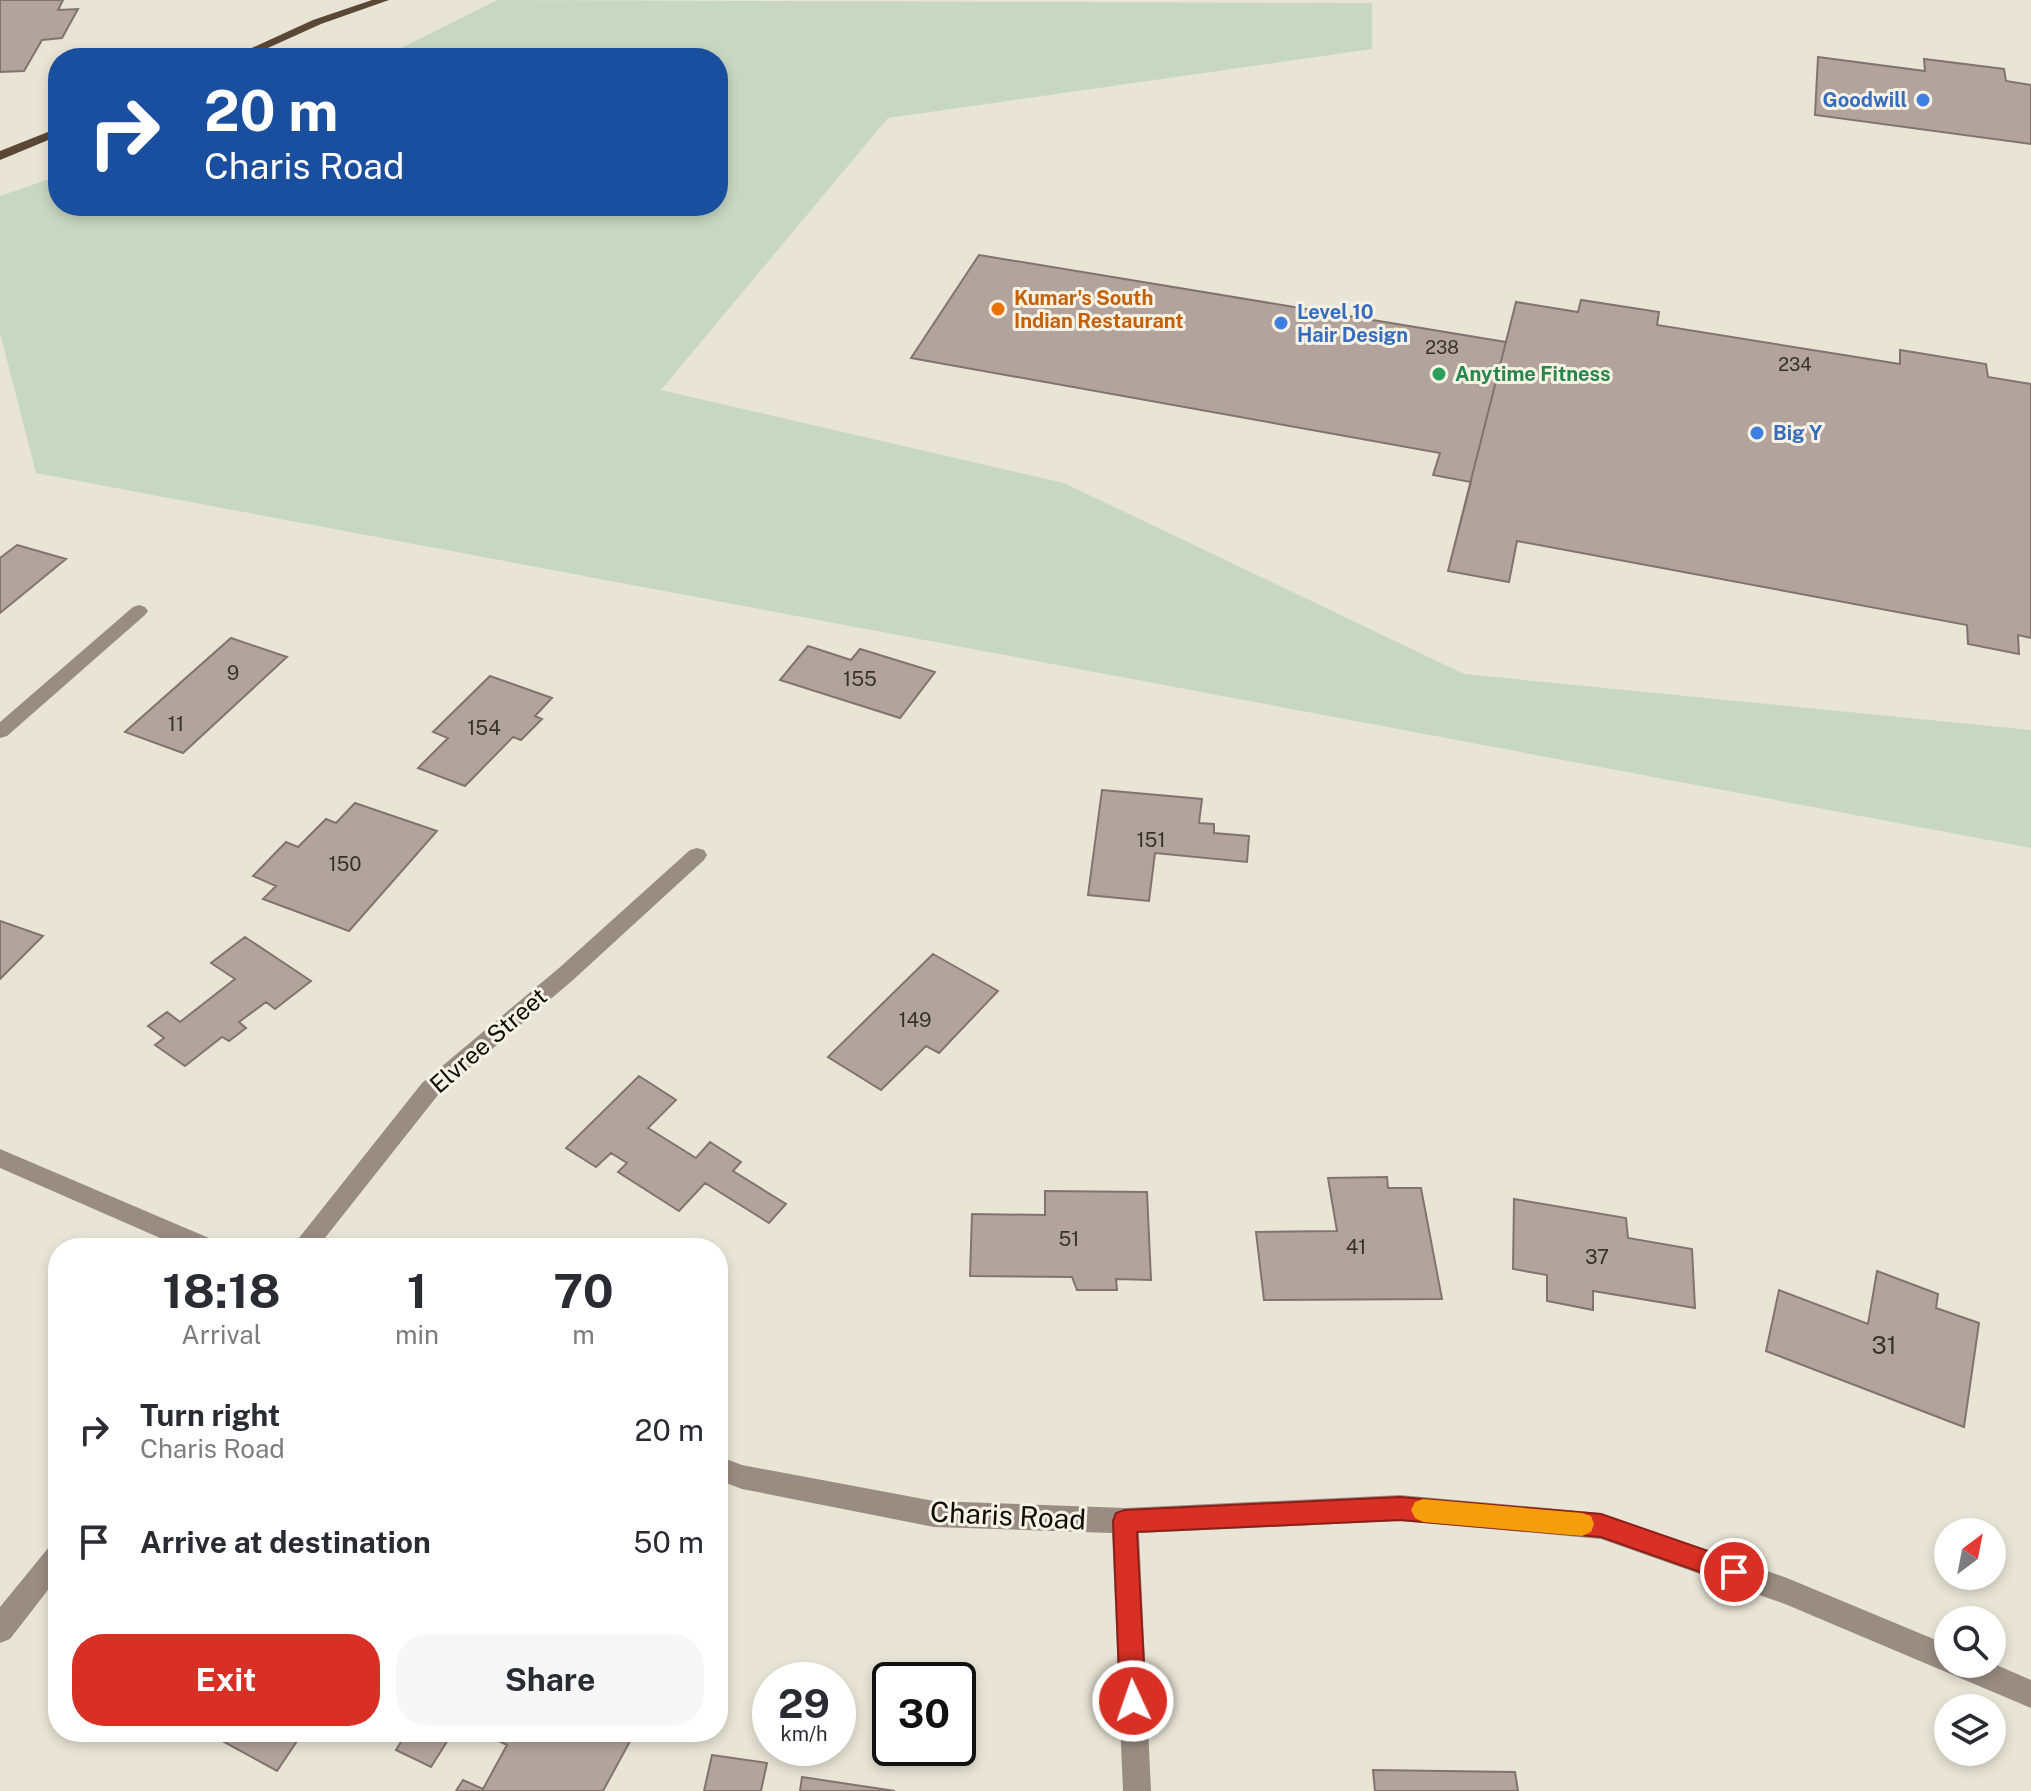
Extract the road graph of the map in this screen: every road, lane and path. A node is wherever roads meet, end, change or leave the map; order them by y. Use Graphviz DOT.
graph roads {
  1 [pos="354,0"];
  2 [pos="383,0"];
  3 [pos="317,22"];
  4 [pos="258,48"];
  5 [pos="48,136"];
  6 [pos="0,156"];
  7 [pos="139,611"];
  8 [pos="0,732"];
  9 [pos="697,855"];
  10 [pos="0,1158"];
  11 [pos="185,1238"];
  12 [pos="311,1238"];
  13 [pos="728,1472"];
  14 [pos="1125,1521"];
  15 [pos="48,1569"];
  16 [pos="0,1629"];
  17 [pos="1934,1653"];
  18 [pos="1994,1678"];
  19 [pos="2031,1694"];
  20 [pos="1137,1791"];
  1 -- 3 [label="main road"];
  2 -- 3 [label="main road"];
  3 -- 4 [label="main road"];
  5 -- 6 [label="main road"];
  7 -- 8 [label="street"];
  9 -- 12 [label="street, Elvree Street"];
  10 -- 11 [label="street"];
  13 -- 14 [label="street, Charis Road"];
  14 -- 17 [label="street, Charis Road"];
  14 -- 20 [label="street"];
  15 -- 16 [label="street"];
  18 -- 19 [label="street"];
}
